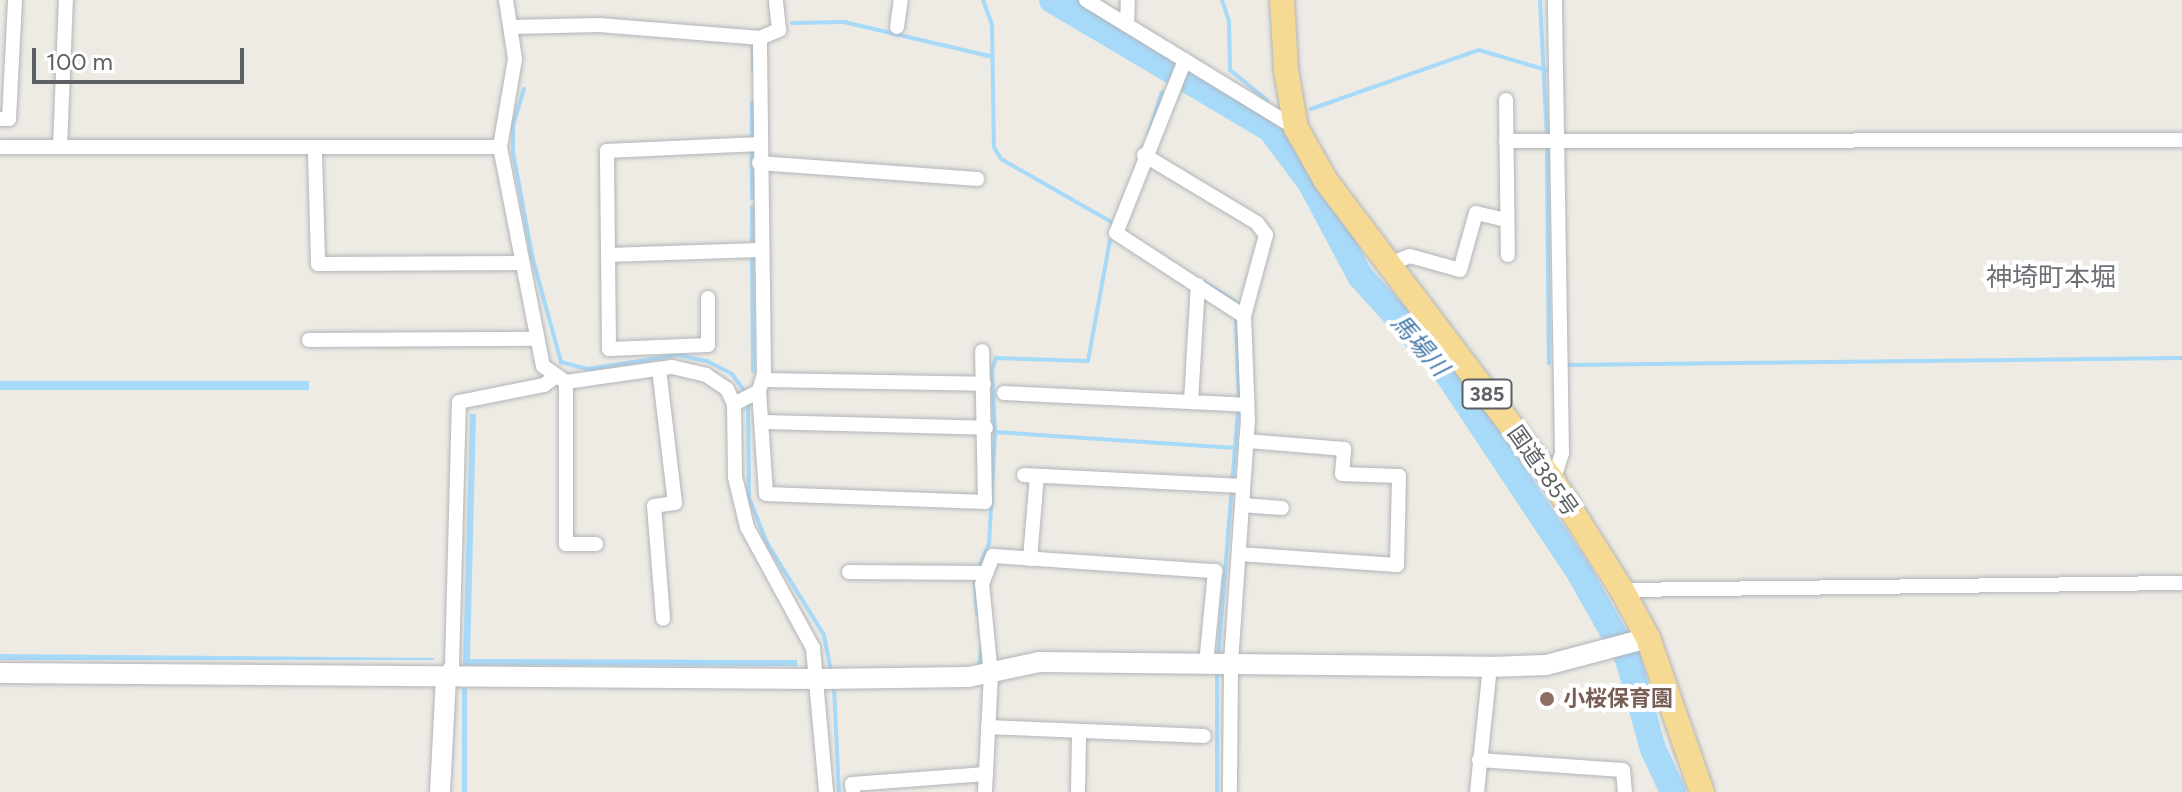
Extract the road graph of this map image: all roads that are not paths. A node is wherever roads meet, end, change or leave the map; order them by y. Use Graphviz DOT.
graph roads {
  1 [pos="15,0"];
  2 [pos="66,0"];
  3 [pos="506,0"];
  4 [pos="776,0"];
  5 [pos="901,0"];
  6 [pos="1086,0"];
  7 [pos="1128,0"];
  8 [pos="1282,0"];
  9 [pos="1555,0"];
  10 [pos="1127,25"];
  11 [pos="512,27"];
  12 [pos="897,27"];
  13 [pos="760,38"];
  14 [pos="1185,60"];
  15 [pos="1506,100"];
  16 [pos="0,119"];
  17 [pos="1296,128"];
  18 [pos="2182,140"];
  19 [pos="1506,141"];
  20 [pos="1558,143"];
  21 [pos="759,144"];
  22 [pos="0,147"];
  23 [pos="60,147"];
  24 [pos="500,147"];
  25 [pos="315,154"];
  26 [pos="1144,155"];
  27 [pos="759,163"];
  28 [pos="977,179"];
  29 [pos="1507,220"];
  30 [pos="759,250"];
  31 [pos="608,255"];
  32 [pos="1508,255"];
  33 [pos="522,263"];
  34 [pos="1389,264"];
  35 [pos="1198,285"];
  36 [pos="708,298"];
  37 [pos="1244,316"];
  38 [pos="537,339"];
  39 [pos="309,340"];
  40 [pos="982,351"];
  41 [pos="668,359"];
  42 [pos="560,380"];
  43 [pos="984,384"];
  44 [pos="1004,393"];
  45 [pos="750,395"];
  46 [pos="1191,402"];
  47 [pos="1241,405"];
  48 [pos="764,422"];
  49 [pos="986,428"];
  50 [pos="1246,441"];
  51 [pos="1553,481"];
  52 [pos="1235,485"];
  53 [pos="750,496"];
  54 [pos="1242,505"];
  55 [pos="1282,508"];
  56 [pos="596,544"];
  57 [pos="1239,554"];
  58 [pos="1030,559"];
  59 [pos="849,572"];
  60 [pos="986,573"];
  61 [pos="2182,583"];
  62 [pos="1622,590"];
  63 [pos="663,619"];
  64 [pos="1642,640"];
  65 [pos="1219,665"];
  66 [pos="1490,667"];
  67 [pos="0,673"];
  68 [pos="991,675"];
  69 [pos="446,676"];
  70 [pos="828,679"];
  71 [pos="988,727"];
  72 [pos="1079,732"];
  73 [pos="1204,736"];
  74 [pos="1479,760"];
  75 [pos="986,774"];
  76 [pos="440,792"];
  77 [pos="826,792"];
  78 [pos="853,792"];
  79 [pos="985,792"];
  80 [pos="1078,792"];
  81 [pos="1230,792"];
  82 [pos="1477,792"];
  83 [pos="1625,792"];
  84 [pos="1702,792"];
  1 -- 16 [label="street"];
  2 -- 23 [label="street"];
  3 -- 11 [label="street"];
  4 -- 13 [label="street"];
  5 -- 12 [label="street"];
  6 -- 10 [label="street"];
  7 -- 10 [label="street"];
  8 -- 17 [label="highway, 国道385号 / 385"];
  9 -- 20 [label="street"];
  10 -- 14 [label="street"];
  11 -- 13 [label="street"];
  11 -- 24 [label="street"];
  13 -- 21 [label="street"];
  14 -- 17 [label="street"];
  14 -- 26 [label="street"];
  15 -- 19 [label="street"];
  17 -- 34 [label="highway, 国道385号 / 385"];
  18 -- 20 [label="street"];
  19 -- 20 [label="street"];
  19 -- 29 [label="street"];
  20 -- 51 [label="street"];
  21 -- 27 [label="street"];
  21 -- 31 [label="street"];
  22 -- 23 [label="street"];
  23 -- 24 [label="street"];
  24 -- 33 [label="street"];
  25 -- 33 [label="street"];
  26 -- 35 [label="street"];
  26 -- 37 [label="street"];
  27 -- 28 [label="street"];
  27 -- 30 [label="street"];
  29 -- 32 [label="street"];
  29 -- 34 [label="street"];
  30 -- 31 [label="street"];
  30 -- 45 [label="street"];
  31 -- 41 [label="street"];
  33 -- 38 [label="street"];
  34 -- 51 [label="highway, 国道385号 / 385"];
  35 -- 37 [label="street"];
  35 -- 46 [label="street"];
  36 -- 41 [label="street"];
  37 -- 47 [label="street"];
  38 -- 39 [label="street"];
  38 -- 42 [label="street"];
  40 -- 43 [label="street"];
  41 -- 42 [label="street"];
  41 -- 45 [label="street"];
  41 -- 63 [label="street"];
  42 -- 56 [label="street"];
  42 -- 69 [label="street"];
  43 -- 45 [label="street"];
  43 -- 49 [label="street"];
  44 -- 46 [label="street"];
  45 -- 48 [label="street"];
  45 -- 53 [label="street"];
  46 -- 47 [label="street"];
  47 -- 50 [label="street"];
  48 -- 49 [label="street"];
  48 -- 53 [label="street"];
  49 -- 53 [label="street"];
  50 -- 52 [label="street"];
  50 -- 57 [label="street"];
  51 -- 62 [label="highway, 国道385号 / 385"];
  52 -- 54 [label="street"];
  52 -- 58 [label="street"];
  53 -- 70 [label="street"];
  54 -- 55 [label="street"];
  54 -- 57 [label="street"];
  57 -- 65 [label="street"];
  58 -- 60 [label="street"];
  58 -- 65 [label="street"];
  59 -- 60 [label="street"];
  60 -- 68 [label="street"];
  61 -- 62 [label="street"];
  62 -- 64 [label="highway, 国道385号 / 385"];
  64 -- 66 [label="street"];
  64 -- 84 [label="highway, 国道385号 / 385"];
  65 -- 66 [label="street"];
  65 -- 68 [label="street"];
  65 -- 81 [label="street"];
  66 -- 74 [label="street"];
  67 -- 69 [label="street"];
  68 -- 70 [label="street"];
  68 -- 71 [label="street"];
  69 -- 70 [label="street"];
  69 -- 76 [label="street"];
  70 -- 77 [label="street"];
  71 -- 72 [label="street"];
  71 -- 75 [label="street"];
  72 -- 73 [label="street"];
  72 -- 80 [label="street"];
  74 -- 82 [label="street"];
  74 -- 83 [label="street"];
  75 -- 78 [label="street"];
  75 -- 79 [label="street"];
}
